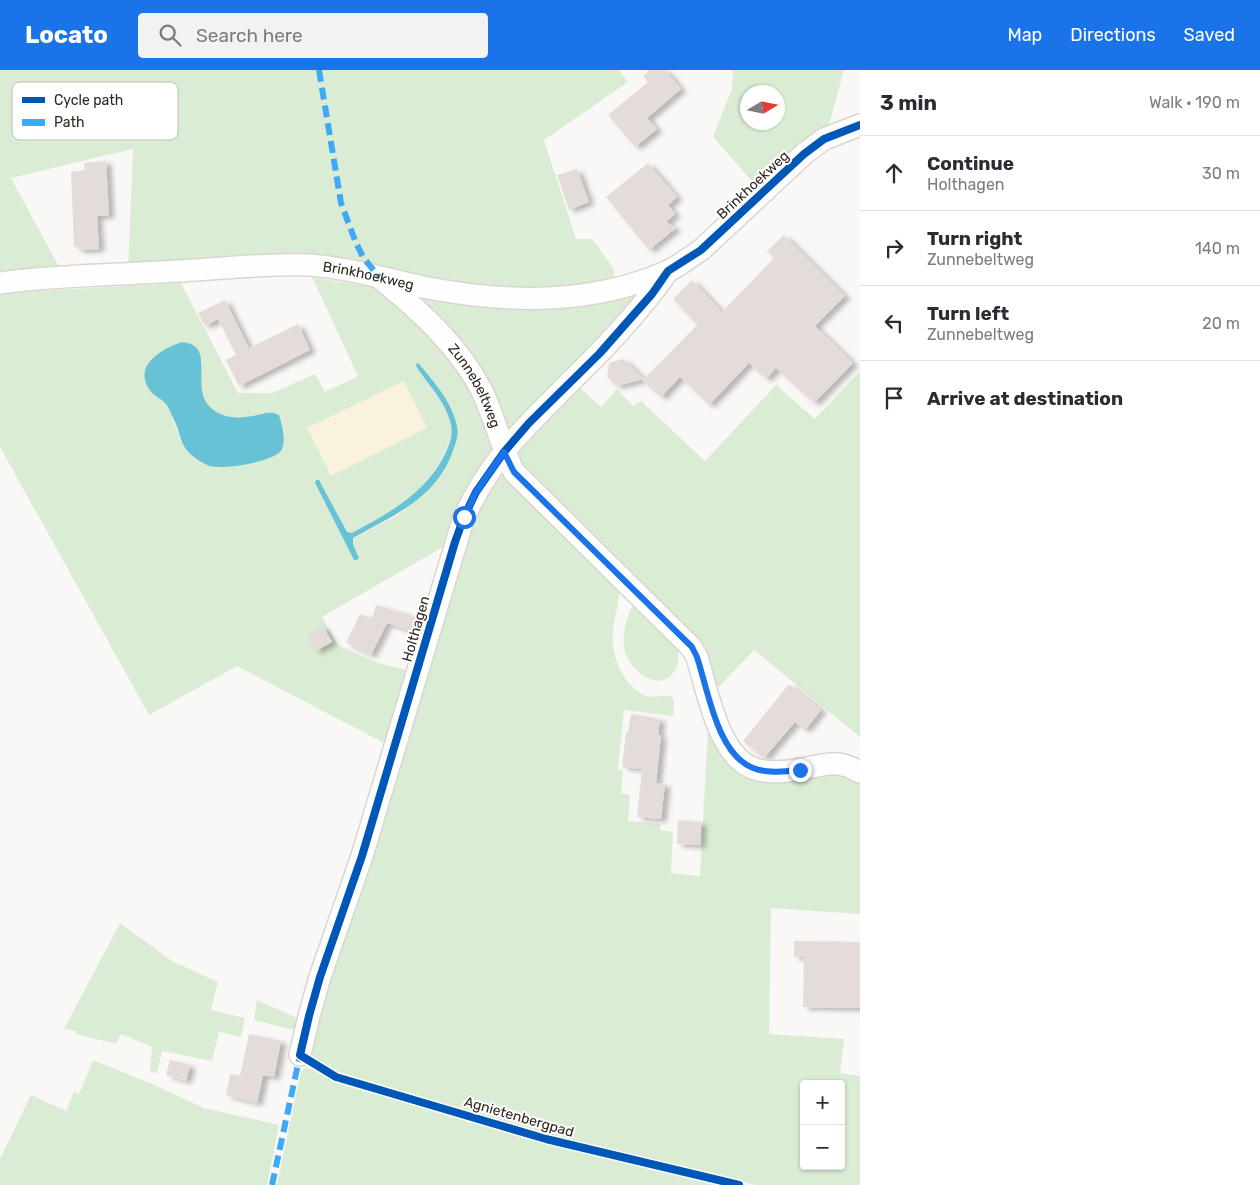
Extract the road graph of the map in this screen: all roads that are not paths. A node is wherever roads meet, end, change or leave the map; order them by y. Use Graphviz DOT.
graph roads {
  1 [pos="860,125"];
  2 [pos="668,271"];
  3 [pos="379,277"];
  4 [pos="0,283"];
  5 [pos="504,452"];
  6 [pos="860,772"];
  7 [pos="300,1055"];
  1 -- 2 [label="street, Brinkhoekweg"];
  2 -- 3 [label="street, Brinkhoekweg"];
  2 -- 5 [label="street, Holthagen"];
  3 -- 4 [label="street, Brinkhoekweg"];
  3 -- 5 [label="street, Zunnebeltweg"];
  5 -- 6 [label="street, Zunnebeltweg"];
  5 -- 7 [label="street, Holthagen"];
}
